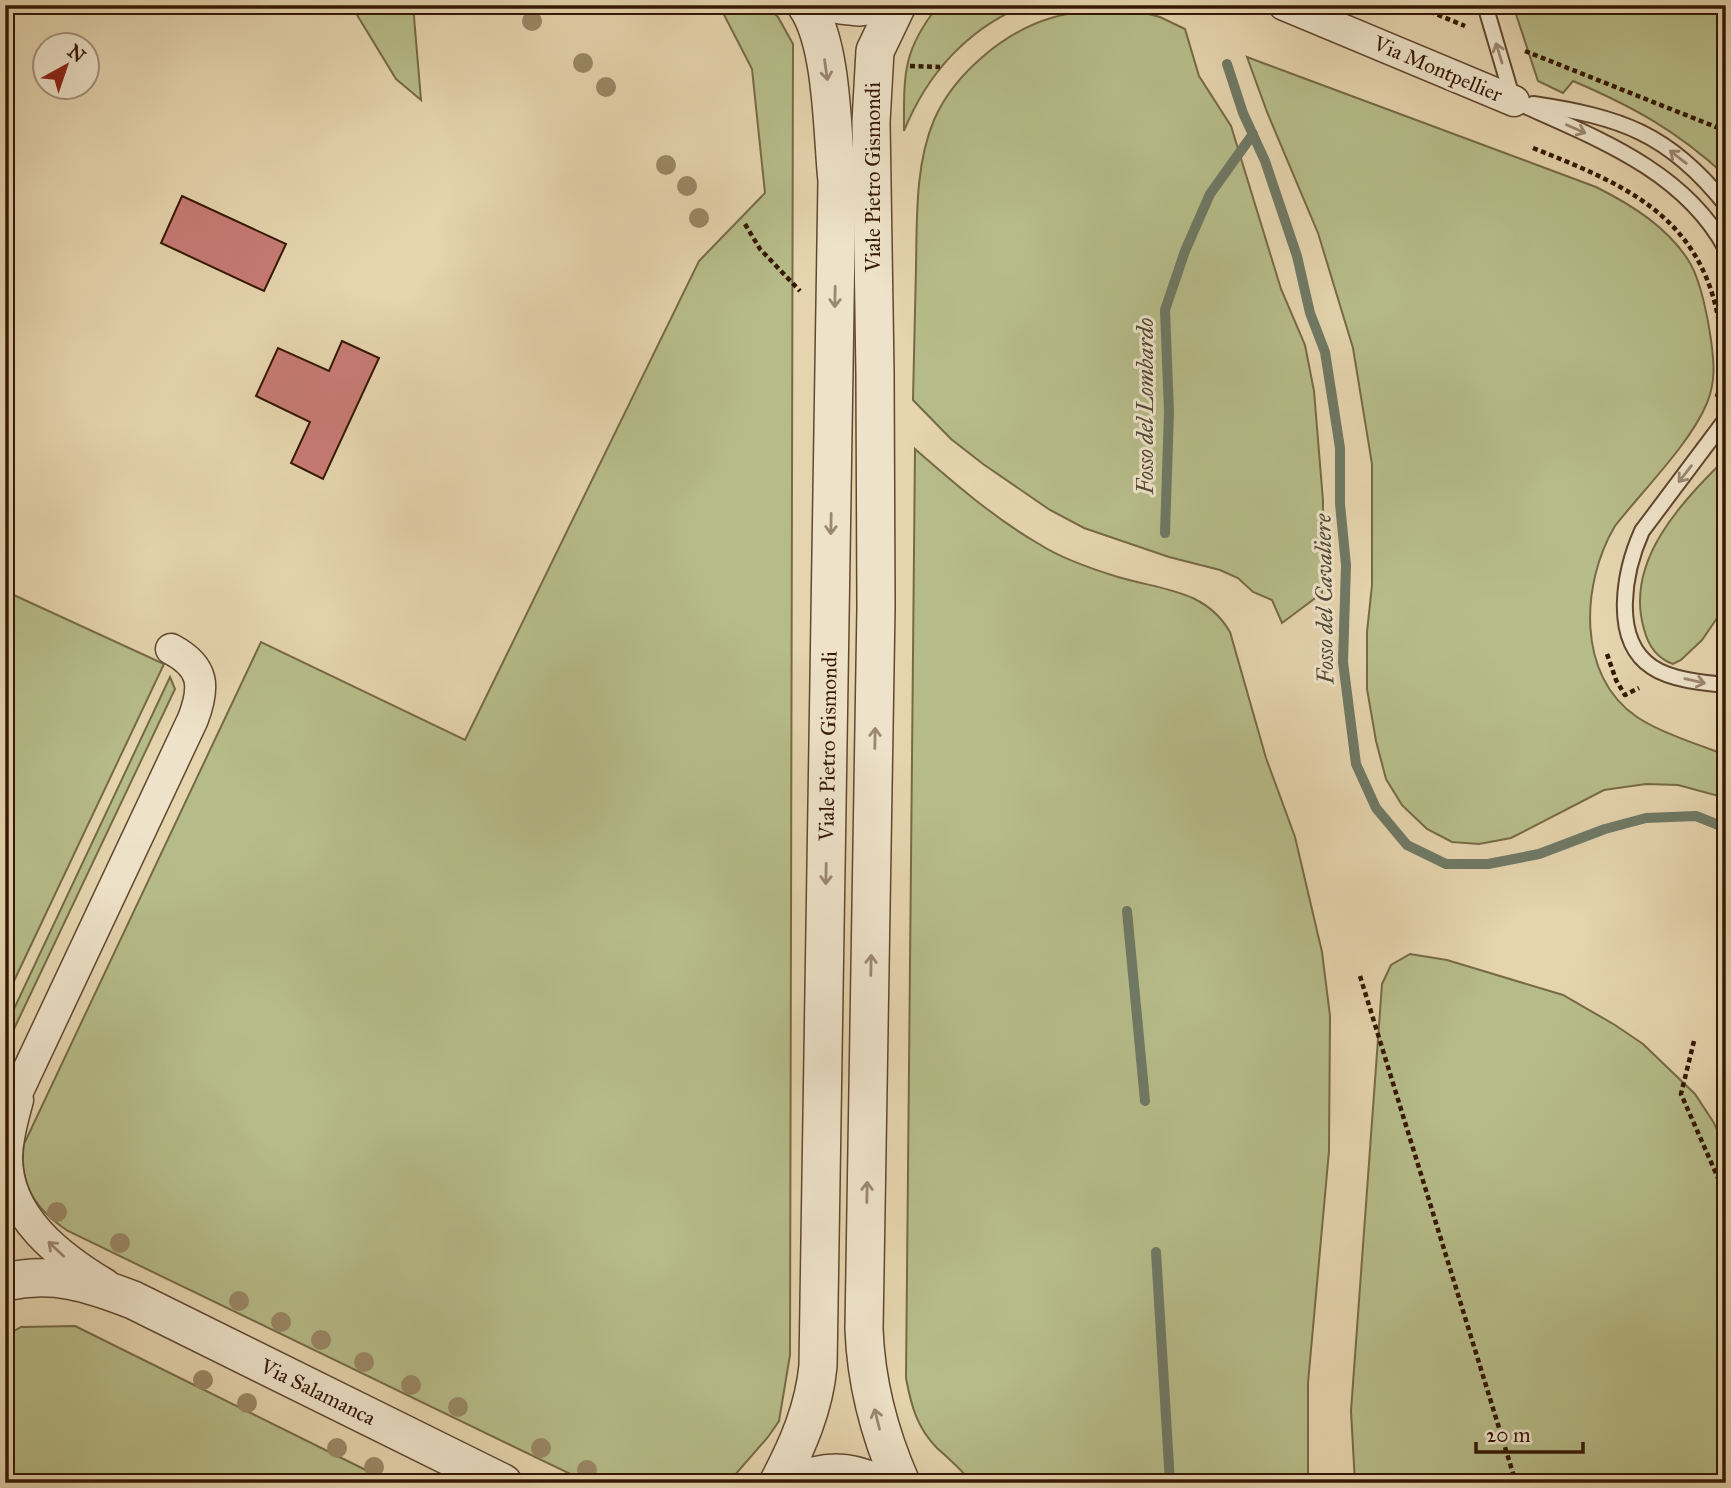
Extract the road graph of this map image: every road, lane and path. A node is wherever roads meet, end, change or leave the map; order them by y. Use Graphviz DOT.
graph roads {
  1 [pos="806,5"];
  2 [pos="841,5"];
  3 [pos="874,5"];
  4 [pos="897,5"];
  5 [pos="1284,5"];
  6 [pos="1414,5"];
  7 [pos="1485,5"];
  8 [pos="1495,39"];
  9 [pos="905,65"];
  10 [pos="940,67"];
  11 [pos="1514,101"];
  12 [pos="1726,131"];
  13 [pos="1533,148"];
  14 [pos="1726,205"];
  15 [pos="745,224"];
  16 [pos="1726,249"];
  17 [pos="805,297"];
  18 [pos="1716,400"];
  19 [pos="1726,419"];
  20 [pos="1605,642"];
  21 [pos="171,649"];
  22 [pos="1665,673"];
  23 [pos="1726,685"];
  24 [pos="1360,976"];
  25 [pos="1694,1041"];
  26 [pos="23,1082"];
  27 [pos="5,1119"];
  28 [pos="1726,1196"];
  29 [pos="5,1282"];
  30 [pos="133,1300"];
  31 [pos="503,1483"];
  32 [pos="778,1483"];
  33 [pos="797,1483"];
  34 [pos="876,1483"];
  35 [pos="901,1483"];
  36 [pos="1516,1483"];
  1 -- 32 [label="street, Viale Pietro Gismondi, one-way"];
  2 -- 3 [label="street"];
  35 -- 4 [label="street, Viale Pietro Gismondi, one-way"];
  5 -- 11 [label="street, Via Montpellier"];
  6 -- 8 [label="path"];
  7 -- 8 [label="lane"];
  11 -- 8 [label="lane, one-way"];
  8 -- 12 [label="path"];
  9 -- 10 [label="path"];
  14 -- 11 [label="lane, Via Montpellier, one-way"];
  11 -- 16 [label="lane, Via Montpellier, one-way"];
  13 -- 18 [label="path"];
  15 -- 17 [label="path"];
  19 -- 22 [label="lane, one-way"];
  20 -- 22 [label="path"];
  21 -- 26 [label="street"];
  22 -- 23 [label="lane, one-way"];
  24 -- 36 [label="path"];
  25 -- 28 [label="path"];
  26 -- 27 [label="street"];
  30 -- 26 [label="street, one-way"];
  29 -- 30 [label="street, Via Salamanca"];
  30 -- 31 [label="street, Via Salamanca"];
  33 -- 34 [label="street"];
}
